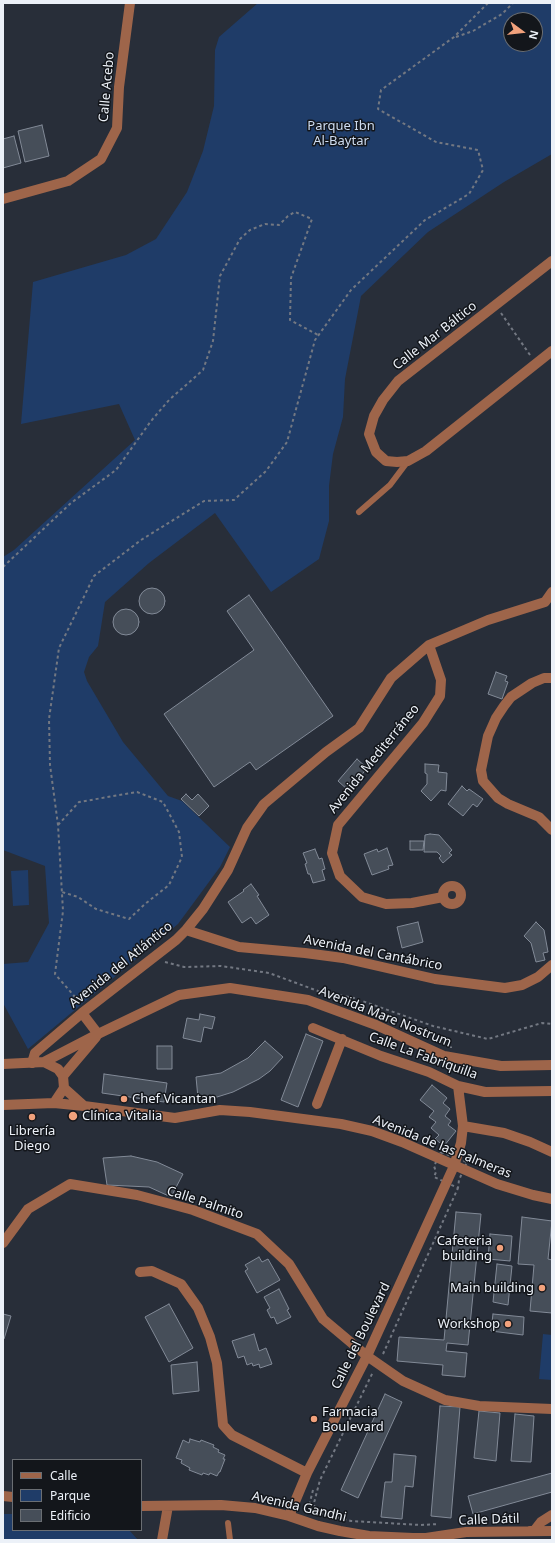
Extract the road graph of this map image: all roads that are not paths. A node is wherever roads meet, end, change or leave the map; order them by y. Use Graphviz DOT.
graph roads {
  1 [pos="130,3"];
  2 [pos="3,199"];
  3 [pos="552,261"];
  4 [pos="552,351"];
  5 [pos="408,462"];
  6 [pos="359,512"];
  7 [pos="552,592"];
  8 [pos="429,645"];
  9 [pos="552,678"];
  10 [pos="552,830"];
  11 [pos="443,898"];
  12 [pos="186,930"];
  13 [pos="552,965"];
  14 [pos="82,1013"];
  15 [pos="313,1028"];
  16 [pos="98,1034"];
  17 [pos="342,1039"];
  18 [pos="44,1062"];
  19 [pos="32,1063"];
  20 [pos="3,1064"];
  21 [pos="552,1064"];
  22 [pos="64,1076"];
  23 [pos="458,1086"];
  24 [pos="64,1088"];
  25 [pos="552,1091"];
  26 [pos="54,1103"];
  27 [pos="318,1104"];
  28 [pos="3,1105"];
  29 [pos="84,1106"];
  30 [pos="463,1126"];
  31 [pos="552,1152"];
  32 [pos="454,1166"];
  33 [pos="552,1199"];
  34 [pos="3,1243"];
  35 [pos="140,1272"];
  36 [pos="367,1356"];
  37 [pos="552,1409"];
  38 [pos="306,1473"];
  39 [pos="142,1506"];
  40 [pos="168,1506"];
  41 [pos="552,1515"];
  42 [pos="289,1516"];
  43 [pos="228,1522"];
  44 [pos="552,1531"];
  45 [pos="512,1532"];
  46 [pos="413,1539"];
  47 [pos="426,1539"];
  48 [pos="162,1540"];
  49 [pos="230,1540"];
  1 -- 2 [label="street, Calle Acebo"];
  3 -- 5 [label="street, Calle Mar Báltico"];
  4 -- 5 [label="street"];
  5 -- 6 [label="lane"];
  7 -- 8 [label="street, Avenida del Atlántico"];
  8 -- 11 [label="street, Avenida Mediterráneo"];
  8 -- 12 [label="street, Avenida del Atlántico"];
  9 -- 10 [label="street"];
  12 -- 13 [label="street, Avenida del Cantábrico"];
  12 -- 14 [label="street, Avenida del Atlántico"];
  14 -- 16 [label="street"];
  14 -- 19 [label="street, Avenida del Atlántico"];
  15 -- 17 [label="street, Calle La Fabriquilla"];
  16 -- 18 [label="street, Avenida Mare Nostrum"];
  16 -- 21 [label="street, Avenida Mare Nostrum"];
  16 -- 22 [label="street, Avenida Mare Nostrum"];
  17 -- 23 [label="street, Calle La Fabriquilla"];
  17 -- 27 [label="street"];
  18 -- 19 [label="street"];
  18 -- 22 [label="street"];
  19 -- 20 [label="street"];
  22 -- 24 [label="street"];
  23 -- 25 [label="street, Calle La Fabriquilla"];
  23 -- 30 [label="street, Calle del Boulevard"];
  24 -- 26 [label="street"];
  24 -- 29 [label="street"];
  26 -- 28 [label="street, Avenida de las Palmeras"];
  26 -- 29 [label="street, Avenida de las Palmeras"];
  29 -- 32 [label="street, Avenida de las Palmeras"];
  30 -- 31 [label="street"];
  30 -- 32 [label="street, Calle del Boulevard"];
  32 -- 33 [label="street, Avenida de las Palmeras"];
  32 -- 36 [label="street, Calle del Boulevard"];
  34 -- 36 [label="street, Calle Palmito"];
  35 -- 38 [label="street"];
  36 -- 37 [label="street, Calle Palmito"];
  36 -- 38 [label="street, Calle del Boulevard"];
  38 -- 42 [label="street, Calle del Boulevard"];
  39 -- 40 [label="street, Avenida Gandhi"];
  40 -- 42 [label="street, Avenida Gandhi"];
  40 -- 48 [label="street"];
  41 -- 45 [label="street"];
  42 -- 46 [label="street, Avenida Gandhi"];
  43 -- 49 [label="lane"];
  44 -- 45 [label="street, Calle Dátil"];
  45 -- 47 [label="street, Calle Dátil"];
  46 -- 47 [label="street, Avenida Gandhi"];
}
